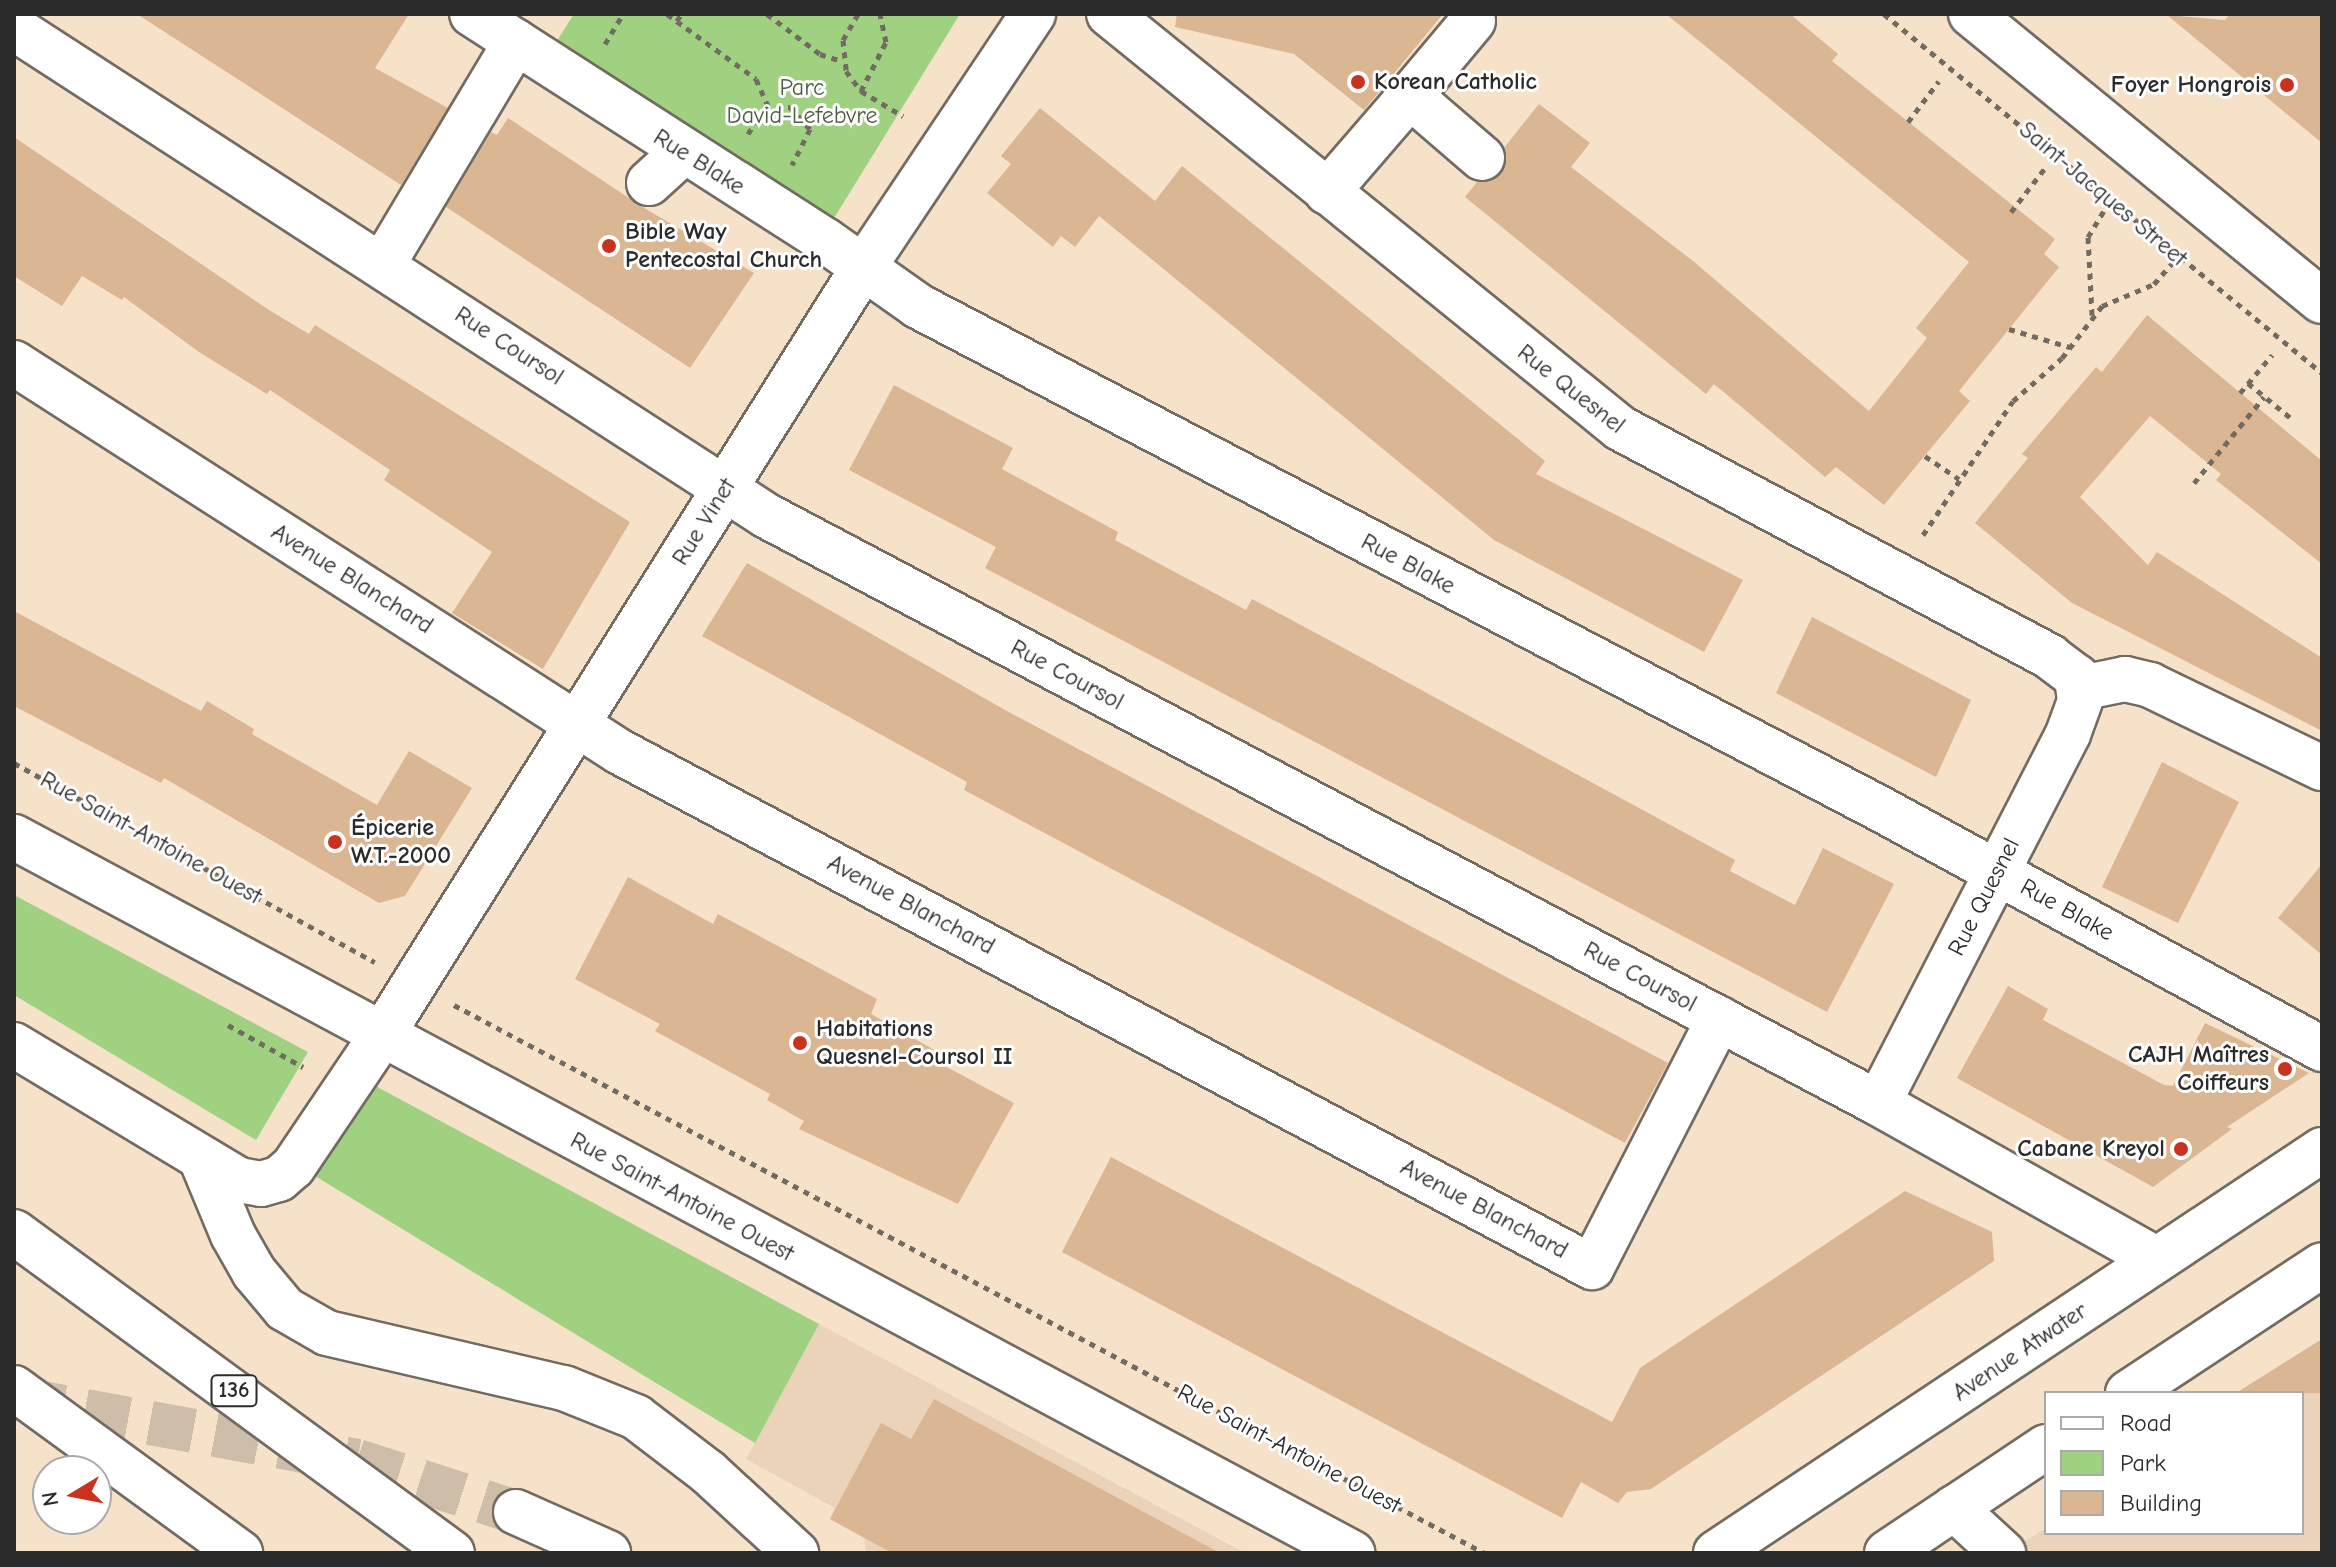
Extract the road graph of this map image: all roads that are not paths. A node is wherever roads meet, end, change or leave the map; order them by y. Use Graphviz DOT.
graph roads {
  1 [pos="472,14"];
  2 [pos="1033,14"];
  3 [pos="1109,14"];
  4 [pos="1971,14"];
  5 [pos="1473,21"];
  6 [pos="14,28"];
  7 [pos="516,42"];
  8 [pos="1410,96"];
  9 [pos="683,152"];
  10 [pos="1482,158"];
  11 [pos="649,183"];
  12 [pos="1327,192"];
  13 [pos="383,264"];
  14 [pos="863,268"];
  15 [pos="2322,301"];
  16 [pos="14,363"];
  17 [pos="725,488"];
  18 [pos="2081,688"];
  19 [pos="577,724"];
  20 [pos="2322,768"];
  21 [pos="14,837"];
  22 [pos="1998,872"];
  23 [pos="1719,1019"];
  24 [pos="382,1035"];
  25 [pos="14,1045"];
  26 [pos="2322,1049"];
  27 [pos="1878,1103"];
  28 [pos="2322,1150"];
  29 [pos="203,1163"];
  30 [pos="14,1232"];
  31 [pos="2156,1259"];
  32 [pos="2322,1265"];
  33 [pos="14,1388"];
  34 [pos="2131,1391"];
  35 [pos="2044,1448"];
  36 [pos="1954,1508"];
  37 [pos="516,1512"];
  38 [pos="240,1553"];
  39 [pos="452,1553"];
  40 [pos="608,1553"];
  41 [pos="796,1553"];
  42 [pos="1352,1553"];
  43 [pos="1716,1553"];
  44 [pos="1887,1553"];
  45 [pos="2003,1553"];
  1 -- 7 [label="main road, Rue Blake"];
  2 -- 14 [label="main road, Rue Vinet"];
  3 -- 12 [label="main road, Rue Quesnel"];
  4 -- 15 [label="main road"];
  5 -- 8 [label="main road"];
  6 -- 13 [label="main road, Rue Coursol"];
  7 -- 9 [label="main road, Rue Blake"];
  7 -- 13 [label="main road"];
  8 -- 10 [label="main road"];
  8 -- 12 [label="main road"];
  9 -- 11 [label="main road"];
  9 -- 14 [label="main road, Rue Blake"];
  12 -- 18 [label="main road, Rue Quesnel"];
  13 -- 17 [label="main road, Rue Coursol"];
  14 -- 17 [label="main road, Rue Vinet"];
  14 -- 22 [label="main road, Rue Blake"];
  16 -- 19 [label="main road, Avenue Blanchard"];
  17 -- 19 [label="main road, Rue Vinet"];
  17 -- 23 [label="main road, Rue Coursol"];
  18 -- 20 [label="main road"];
  18 -- 22 [label="main road, Rue Quesnel"];
  19 -- 23 [label="main road, Avenue Blanchard"];
  19 -- 24 [label="main road, Rue Vinet"];
  21 -- 24 [label="main road, Rue Saint-Antoine Ouest"];
  22 -- 26 [label="main road, Rue Blake"];
  22 -- 27 [label="main road, Rue Quesnel"];
  23 -- 27 [label="main road, Rue Coursol"];
  24 -- 29 [label="main road, Rue Vinet"];
  24 -- 42 [label="main road, Rue Saint-Antoine Ouest"];
  25 -- 29 [label="main road"];
  27 -- 31 [label="main road, Rue Coursol"];
  28 -- 31 [label="main road, Avenue Atwater"];
  29 -- 41 [label="main road"];
  30 -- 39 [label="main road, 136, bridge"];
  31 -- 43 [label="main road, Avenue Atwater"];
  32 -- 34 [label="main road"];
  33 -- 38 [label="main road, bridge"];
  35 -- 36 [label="main road"];
  36 -- 44 [label="main road"];
  36 -- 45 [label="main road"];
  37 -- 40 [label="main road"];
}
